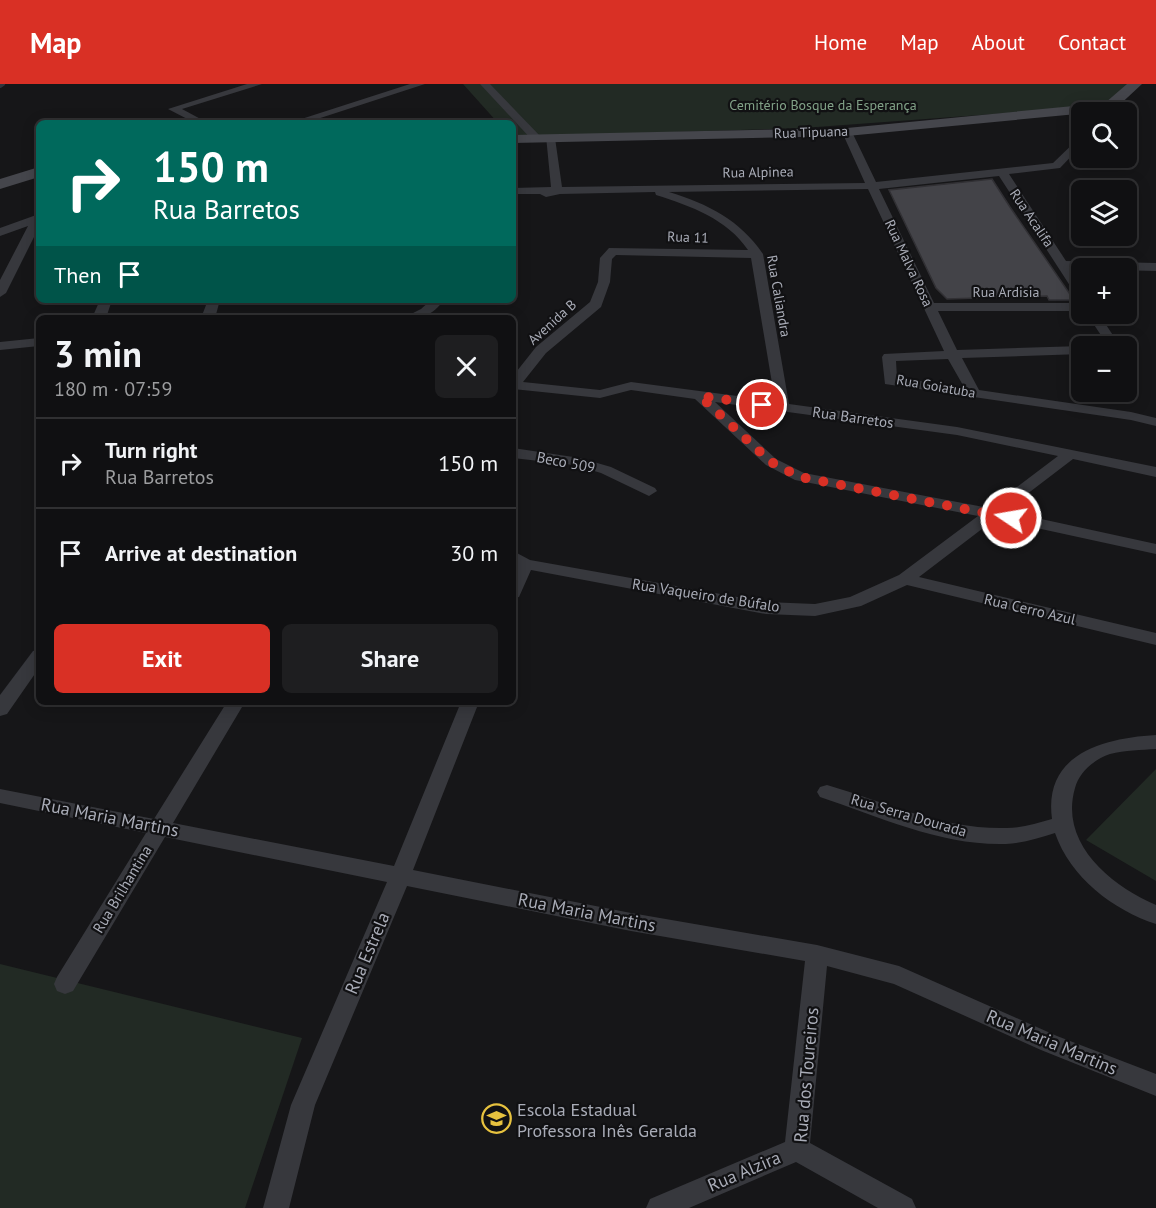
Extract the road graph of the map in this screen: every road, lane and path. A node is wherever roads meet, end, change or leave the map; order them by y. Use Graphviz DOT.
graph roads {
  1 [pos="257,84"];
  2 [pos="420,84"];
  3 [pos="485,84"];
  4 [pos="1135,84"];
  5 [pos="1116,102"];
  6 [pos="1071,113"];
  7 [pos="197,120"];
  8 [pos="304,120"];
  9 [pos="847,132"];
  10 [pos="516,139"];
  11 [pos="543,139"];
  12 [pos="1071,150"];
  13 [pos="1002,172"];
  14 [pos="36,173"];
  15 [pos="0,184"];
  16 [pos="873,186"];
  17 [pos="640,188"];
  18 [pos="516,191"];
  19 [pos="557,191"];
  20 [pos="516,203"];
  21 [pos="36,220"];
  22 [pos="36,223"];
  23 [pos="0,232"];
  24 [pos="618,250"];
  25 [pos="757,254"];
  26 [pos="1064,266"];
  27 [pos="1156,267"];
  28 [pos="1071,277"];
  29 [pos="0,292"];
  30 [pos="435,303"];
  31 [pos="930,307"];
  32 [pos="1071,307"];
  33 [pos="418,315"];
  34 [pos="36,342"];
  35 [pos="0,346"];
  36 [pos="1071,350"];
  37 [pos="951,354"];
  38 [pos="516,381"];
  39 [pos="516,385"];
  40 [pos="974,393"];
  41 [pos="700,396"];
  42 [pos="783,408"];
  43 [pos="1156,422"];
  44 [pos="516,453"];
  45 [pos="1069,455"];
  46 [pos="1156,472"];
  47 [pos="649,491"];
  48 [pos="990,513"];
  49 [pos="1156,549"];
  50 [pos="517,560"];
  51 [pos="905,579"];
  52 [pos="1156,639"];
  53 [pos="36,659"];
  54 [pos="234,705"];
  55 [pos="469,705"];
  56 [pos="0,709"];
  57 [pos="1156,742"];
  58 [pos="827,792"];
  59 [pos="0,796"];
  60 [pos="1062,824"];
  61 [pos="160,827"];
  62 [pos="400,874"];
  63 [pos="1156,915"];
  64 [pos="817,954"];
  65 [pos="65,984"];
  66 [pos="1156,1085"];
  67 [pos="796,1149"];
  68 [pos="276,1208"];
  69 [pos="659,1208"];
  70 [pos="903,1208"];
  1 -- 7 [label="street"];
  2 -- 8 [label="street"];
  3 -- 11 [label="street"];
  4 -- 5 [label="street"];
  6 -- 9 [label="street, Rua Tipuana"];
  9 -- 11 [label="street, Rua Tipuana"];
  9 -- 16 [label="street, Rua Malva Rosa"];
  10 -- 11 [label="street, Rua Tipuana"];
  11 -- 19 [label="street"];
  12 -- 13 [label="street, Rua Alpinea"];
  13 -- 16 [label="street, Rua Alpinea"];
  13 -- 26 [label="street, Rua Acalifa"];
  14 -- 15 [label="street"];
  16 -- 17 [label="street, Rua Alpinea"];
  16 -- 31 [label="street, Rua Malva Rosa"];
  17 -- 19 [label="street, Rua Alpinea"];
  17 -- 25 [label="street, Rua Caliandra"];
  18 -- 19 [label="street, Rua Alpinea"];
  19 -- 20 [label="street"];
  21 -- 23 [label="street"];
  22 -- 29 [label="street"];
  24 -- 25 [label="street, Rua 11"];
  24 -- 38 [label="street, Avenida B"];
  25 -- 42 [label="street, Rua Caliandra"];
  26 -- 27 [label="street"];
  26 -- 28 [label="street, Rua Acalifa"];
  30 -- 33 [label="street"];
  31 -- 32 [label="street, Rua Ardisia"];
  31 -- 37 [label="street, Rua Malva Rosa"];
  34 -- 35 [label="street"];
  36 -- 37 [label="street, Rua Goiatuba"];
  37 -- 40 [label="street, Rua Malva Rosa"];
  37 -- 40 [label="street, Rua Goiatuba"];
  39 -- 41 [label="street, Rua Barretos"];
  40 -- 43 [label="street, Rua Goiatuba"];
  41 -- 42 [label="street, Rua Barretos"];
  41 -- 48 [label="street"];
  42 -- 45 [label="street, Rua Barretos"];
  44 -- 47 [label="street, Beco 509"];
  45 -- 46 [label="street, Rua Barretos"];
  45 -- 48 [label="street, Rua Vaqueiro de Búfalo"];
  48 -- 49 [label="street"];
  48 -- 51 [label="street, Rua Vaqueiro de Búfalo"];
  50 -- 51 [label="street, Rua Vaqueiro de Búfalo"];
  51 -- 52 [label="street, Rua Cerro Azul"];
  53 -- 56 [label="street"];
  54 -- 61 [label="street, Rua Brilhantina"];
  55 -- 62 [label="street, Rua Estrela"];
  57 -- 60 [label="street"];
  58 -- 60 [label="street, Rua Serra Dourada"];
  59 -- 61 [label="street, Rua Maria Martins"];
  60 -- 63 [label="street"];
  61 -- 62 [label="street, Rua Maria Martins"];
  61 -- 65 [label="street, Rua Brilhantina"];
  62 -- 64 [label="street, Rua Maria Martins"];
  62 -- 68 [label="street, Rua Estrela"];
  64 -- 66 [label="street, Rua Maria Martins"];
  64 -- 67 [label="street, Rua dos Toureiros"];
  67 -- 69 [label="street, Rua Alzira"];
  67 -- 70 [label="street, Rua dos Toureiros"];
}
